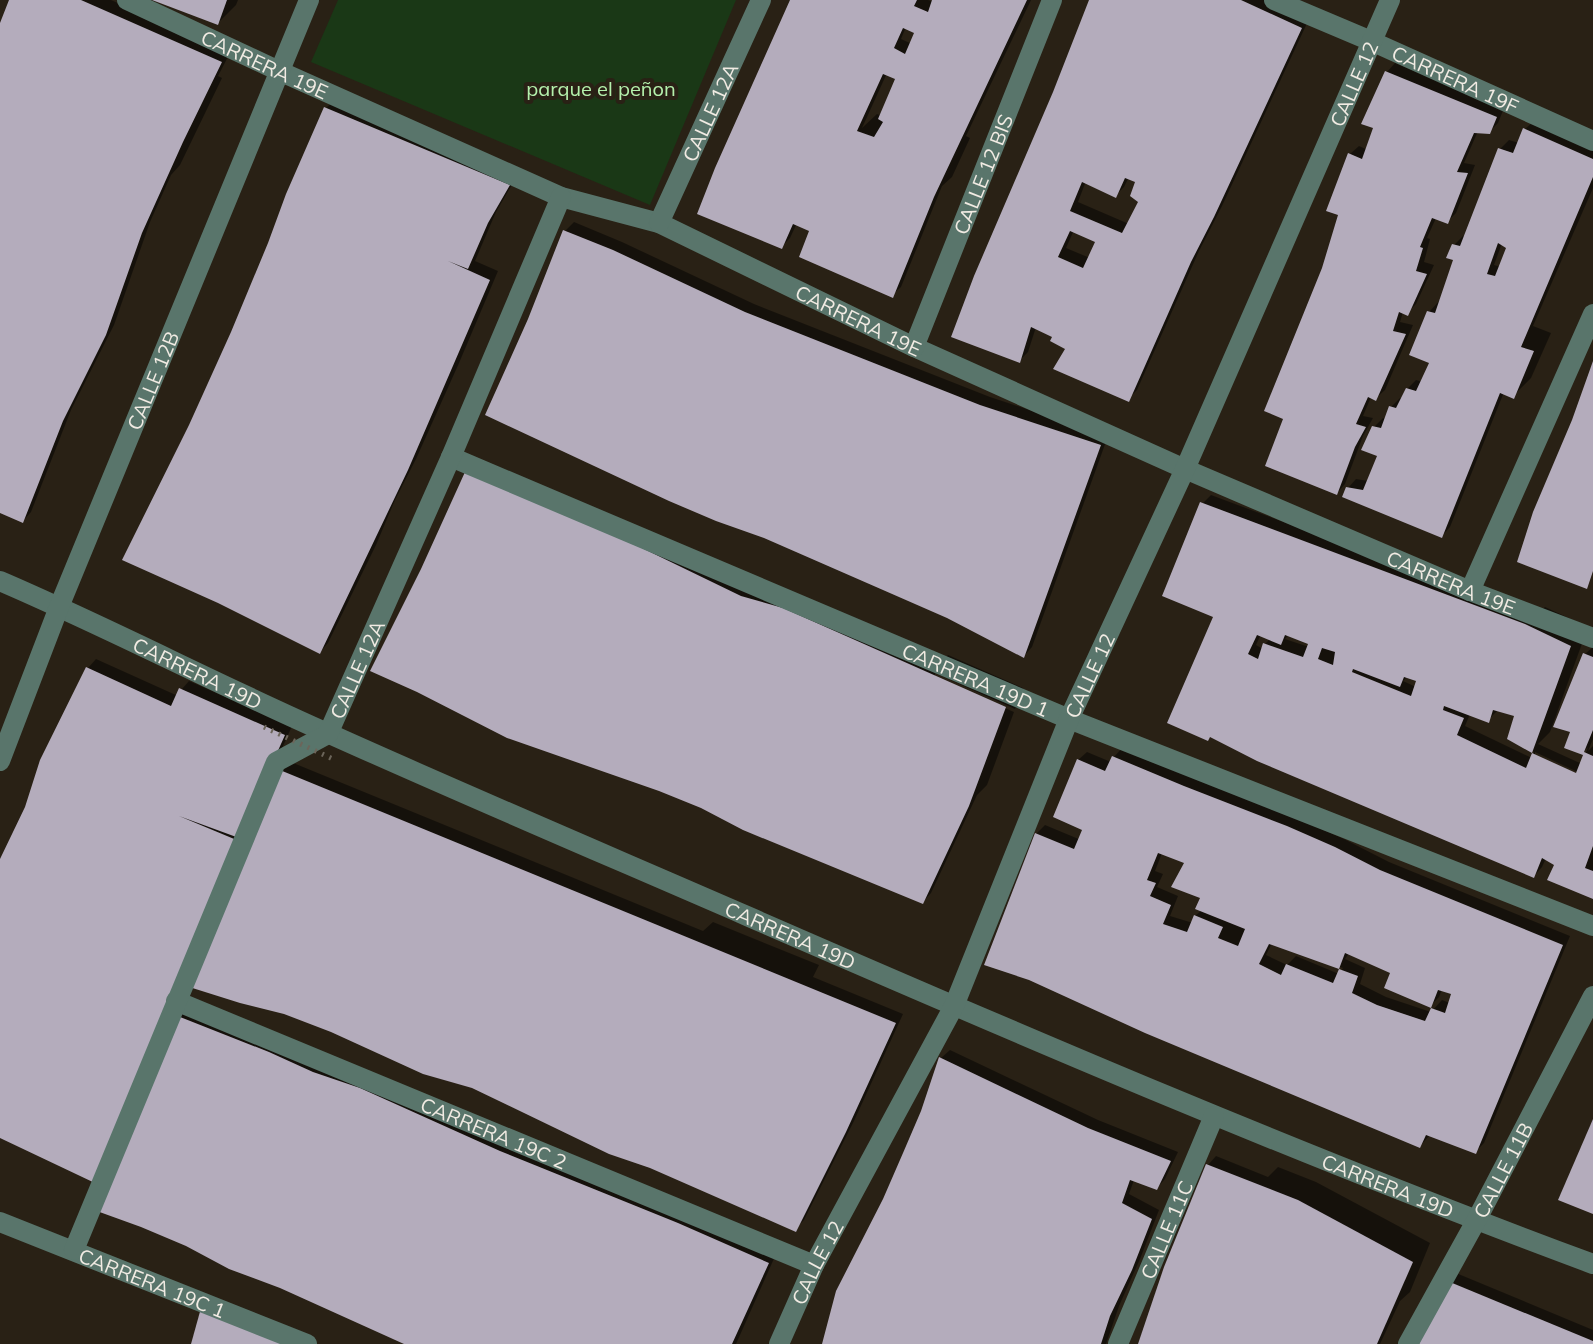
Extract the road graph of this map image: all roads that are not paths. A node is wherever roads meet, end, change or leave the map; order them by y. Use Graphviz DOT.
graph roads {
  1 [pos="127,0"];
  2 [pos="309,0"];
  3 [pos="761,0"];
  4 [pos="1052,0"];
  5 [pos="1274,0"];
  6 [pos="1390,0"];
  7 [pos="1371,41"];
  8 [pos="279,71"];
  9 [pos="1593,141"];
  10 [pos="561,197"];
  11 [pos="659,223"];
  12 [pos="1593,314"];
  13 [pos="914,347"];
  14 [pos="451,457"];
  15 [pos="1185,469"];
  16 [pos="0,581"];
  17 [pos="1470,591"];
  18 [pos="59,607"];
  19 [pos="1593,638"];
  20 [pos="1069,719"];
  21 [pos="328,734"];
  22 [pos="0,761"];
  23 [pos="1593,926"];
  24 [pos="1593,996"];
  25 [pos="176,1001"];
  26 [pos="954,1006"];
  27 [pos="1214,1116"];
  28 [pos="1476,1221"];
  29 [pos="0,1222"];
  30 [pos="74,1250"];
  31 [pos="1593,1264"];
  32 [pos="814,1265"];
  33 [pos="307,1344"];
  34 [pos="779,1344"];
  35 [pos="1118,1344"];
  36 [pos="1408,1344"];
  1 -- 8 [label="street, CARRERA 19E"];
  2 -- 8 [label="street, CALLE 12B"];
  3 -- 11 [label="street, CALLE 12A"];
  4 -- 13 [label="street, CALLE 12 BIS"];
  5 -- 7 [label="street, CARRERA 19F"];
  6 -- 7 [label="street, CALLE 12"];
  7 -- 9 [label="street, CARRERA 19F"];
  7 -- 15 [label="street, CALLE 12"];
  8 -- 10 [label="street, CARRERA 19E"];
  8 -- 18 [label="street, CALLE 12B"];
  10 -- 11 [label="street, CARRERA 19E"];
  10 -- 14 [label="street, CALLE 12A"];
  11 -- 13 [label="street, CARRERA 19E"];
  12 -- 17 [label="street"];
  13 -- 15 [label="street, CARRERA 19E"];
  14 -- 20 [label="street, CARRERA 19D 1"];
  14 -- 21 [label="street, CALLE 12A"];
  15 -- 17 [label="street, CARRERA 19E"];
  15 -- 20 [label="street, CALLE 12"];
  16 -- 18 [label="street, CARRERA 19D"];
  17 -- 19 [label="street, CARRERA 19E"];
  18 -- 21 [label="street, CARRERA 19D"];
  18 -- 22 [label="street, CALLE 12B"];
  20 -- 23 [label="street, CARRERA 19D 1"];
  20 -- 26 [label="street, CALLE 12"];
  21 -- 25 [label="street, CALLE 12A"];
  21 -- 26 [label="street, CARRERA 19D"];
  24 -- 28 [label="street, CALLE 11B"];
  25 -- 30 [label="street, CALLE 12A"];
  25 -- 32 [label="street, CARRERA 19C 2"];
  26 -- 27 [label="street, CARRERA 19D"];
  26 -- 32 [label="street, CALLE 12"];
  27 -- 28 [label="street, CARRERA 19D"];
  27 -- 35 [label="street, CALLE 11C"];
  28 -- 31 [label="street, CARRERA 19D"];
  28 -- 36 [label="street, CALLE 11B"];
  29 -- 30 [label="street, CARRERA 19C 1"];
  30 -- 33 [label="street, CARRERA 19C 1"];
  32 -- 34 [label="street, CALLE 12"];
}
